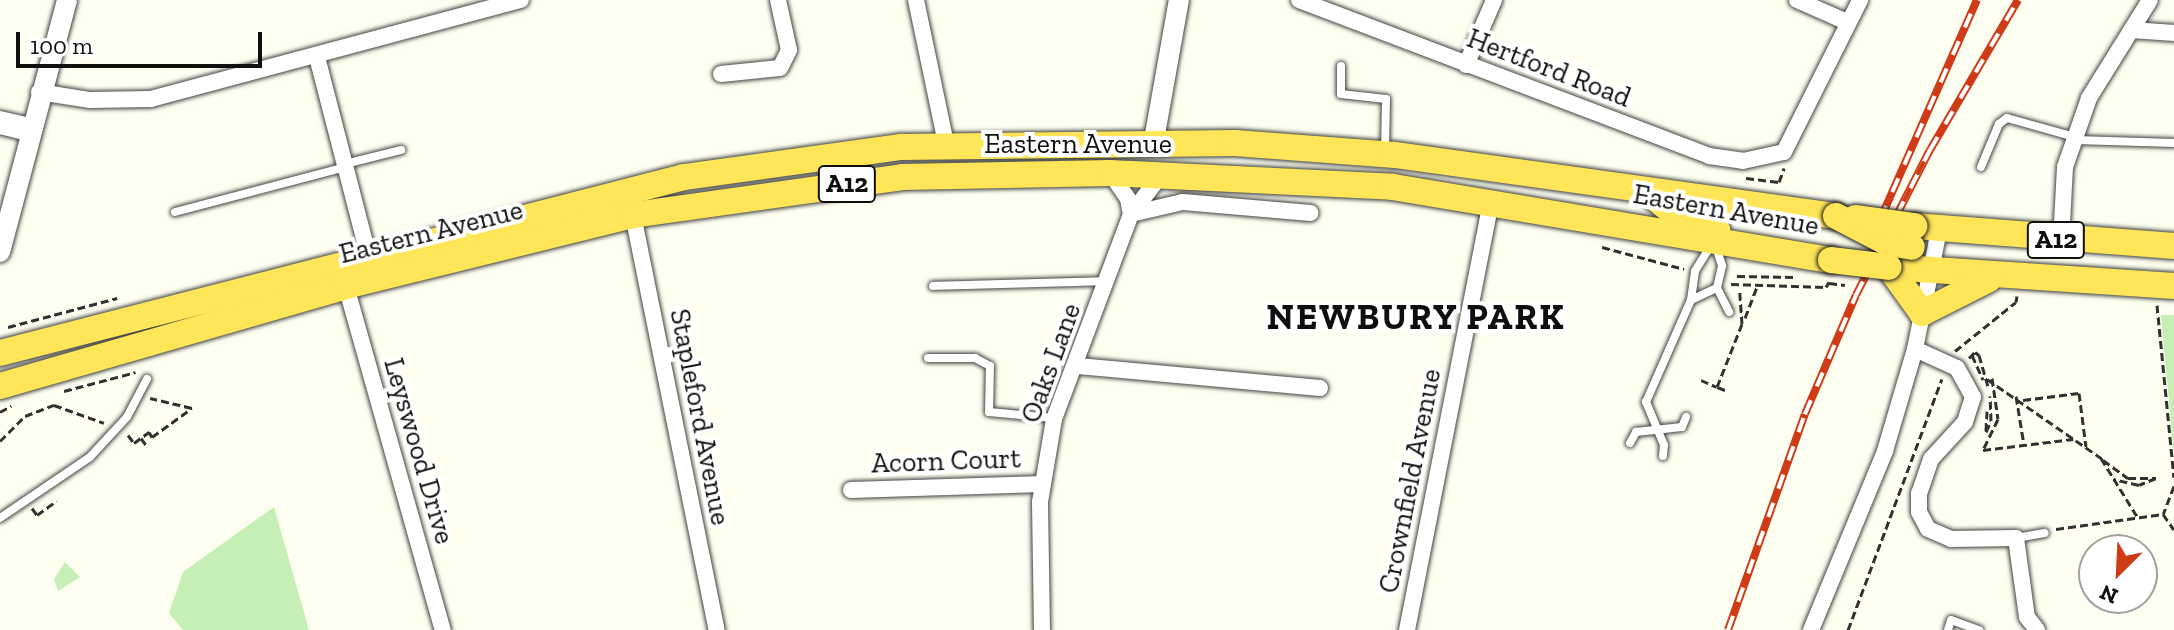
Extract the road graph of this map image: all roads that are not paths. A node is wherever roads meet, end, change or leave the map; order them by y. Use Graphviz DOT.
graph roads {
  1 [pos="67,0"];
  2 [pos="521,0"];
  3 [pos="778,0"];
  4 [pos="916,0"];
  5 [pos="1179,0"];
  6 [pos="1299,0"];
  7 [pos="1494,0"];
  8 [pos="1797,0"];
  9 [pos="1860,0"];
  10 [pos="2150,0"];
  11 [pos="1847,22"];
  12 [pos="2132,30"];
  13 [pos="2174,33"];
  14 [pos="317,57"];
  15 [pos="1466,65"];
  16 [pos="1341,66"];
  17 [pos="721,74"];
  18 [pos="39,92"];
  19 [pos="0,119"];
  20 [pos="0,130"];
  21 [pos="29,132"];
  22 [pos="2074,139"];
  23 [pos="1154,140"];
  24 [pos="2174,143"];
  25 [pos="947,148"];
  26 [pos="401,150"];
  27 [pos="1385,154"];
  28 [pos="345,166"];
  29 [pos="1981,167"];
  30 [pos="1110,173"];
  31 [pos="1161,175"];
  32 [pos="1649,193"];
  33 [pos="1491,201"];
  34 [pos="1746,203"];
  35 [pos="175,212"];
  36 [pos="1311,213"];
  37 [pos="1131,214"];
  38 [pos="633,215"];
  39 [pos="1921,234"];
  40 [pos="1716,235"];
  41 [pos="2061,241"];
  42 [pos="2174,246"];
  43 [pos="0,252"];
  44 [pos="369,258"];
  45 [pos="1889,267"];
  46 [pos="1930,270"];
  47 [pos="1994,277"];
  48 [pos="1108,281"];
  49 [pos="346,286"];
  50 [pos="933,286"];
  51 [pos="2174,286"];
  52 [pos="1717,288"];
  53 [pos="1691,300"];
  54 [pos="1729,312"];
  55 [pos="1922,313"];
  56 [pos="1915,349"];
  57 [pos="0,353"];
  58 [pos="928,358"];
  59 [pos="1078,366"];
  60 [pos="147,379"];
  61 [pos="1320,388"];
  62 [pos="8,395"];
  63 [pos="1686,417"];
  64 [pos="1054,419"];
  65 [pos="1655,429"];
  66 [pos="1630,443"];
  67 [pos="1663,456"];
  68 [pos="1043,484"];
  69 [pos="851,490"];
  70 [pos="0,518"];
  71 [pos="2045,533"];
  72 [pos="2016,538"];
  73 [pos="443,630"];
  74 [pos="717,630"];
  75 [pos="1042,630"];
  76 [pos="1407,630"];
  77 [pos="1811,630"];
  78 [pos="1948,630"];
  79 [pos="1979,630"];
  80 [pos="2037,630"];
  1 -- 18 [label="street"];
  2 -- 14 [label="street"];
  3 -- 17 [label="street"];
  4 -- 25 [label="street"];
  5 -- 23 [label="street"];
  6 -- 15 [label="street, Hertford Road"];
  7 -- 15 [label="street"];
  8 -- 11 [label="street"];
  9 -- 11 [label="street"];
  10 -- 12 [label="street"];
  11 -- 15 [label="street, Hertford Road"];
  12 -- 13 [label="street"];
  12 -- 22 [label="street"];
  14 -- 18 [label="street"];
  14 -- 28 [label="street"];
  16 -- 27 [label="lane"];
  18 -- 21 [label="street"];
  19 -- 21 [label="street"];
  20 -- 21 [label="lane"];
  21 -- 43 [label="street"];
  22 -- 24 [label="lane"];
  22 -- 29 [label="lane"];
  22 -- 41 [label="street"];
  23 -- 25 [label="highway, Eastern Avenue / A12"];
  23 -- 27 [label="highway, Eastern Avenue / A12"];
  25 -- 44 [label="highway, Eastern Avenue / A12"];
  26 -- 28 [label="lane"];
  27 -- 32 [label="highway, Eastern Avenue / A12"];
  28 -- 35 [label="lane"];
  28 -- 44 [label="street"];
  30 -- 31 [label="highway, Eastern Avenue / A12"];
  30 -- 37 [label="street"];
  30 -- 38 [label="highway, Eastern Avenue / A12"];
  31 -- 33 [label="highway, Eastern Avenue / A12"];
  31 -- 37 [label="street, Oaks Lane"];
  32 -- 34 [label="highway, Eastern Avenue / A12"];
  32 -- 40 [label="highway"];
  33 -- 40 [label="highway, Eastern Avenue / A12"];
  33 -- 76 [label="street, Crownfield Avenue"];
  34 -- 39 [label="highway, Eastern Avenue / A12, bridge"];
  34 -- 40 [label="highway"];
  36 -- 37 [label="street"];
  37 -- 48 [label="street, Oaks Lane"];
  38 -- 49 [label="highway, Eastern Avenue / A12"];
  38 -- 74 [label="street, Stapleford Avenue"];
  39 -- 41 [label="highway, Eastern Avenue / A12"];
  39 -- 46 [label="highway"];
  40 -- 45 [label="highway, Eastern Avenue / A12, bridge"];
  40 -- 52 [label="lane"];
  40 -- 53 [label="lane"];
  41 -- 42 [label="highway, Eastern Avenue / A12"];
  44 -- 57 [label="highway, Eastern Avenue / A12"];
  45 -- 46 [label="highway, Eastern Avenue / A12"];
  45 -- 55 [label="highway"];
  46 -- 47 [label="highway, Eastern Avenue / A12"];
  46 -- 55 [label="street"];
  47 -- 51 [label="highway, Eastern Avenue / A12"];
  47 -- 55 [label="highway"];
  48 -- 50 [label="lane"];
  48 -- 59 [label="street, Oaks Lane"];
  49 -- 62 [label="highway, Eastern Avenue / A12"];
  49 -- 73 [label="street, Leyswood Drive"];
  52 -- 53 [label="lane"];
  52 -- 54 [label="lane"];
  53 -- 65 [label="lane"];
  55 -- 56 [label="street"];
  56 -- 72 [label="street"];
  56 -- 77 [label="street"];
  58 -- 64 [label="lane"];
  59 -- 61 [label="street"];
  59 -- 64 [label="street, Oaks Lane"];
  60 -- 70 [label="lane"];
  63 -- 65 [label="lane"];
  64 -- 68 [label="street, Oaks Lane"];
  65 -- 66 [label="lane"];
  65 -- 67 [label="lane"];
  68 -- 69 [label="street, Acorn Court"];
  68 -- 75 [label="street, Oaks Lane"];
  71 -- 72 [label="lane"];
  72 -- 80 [label="street"];
  78 -- 79 [label="lane"];
}
